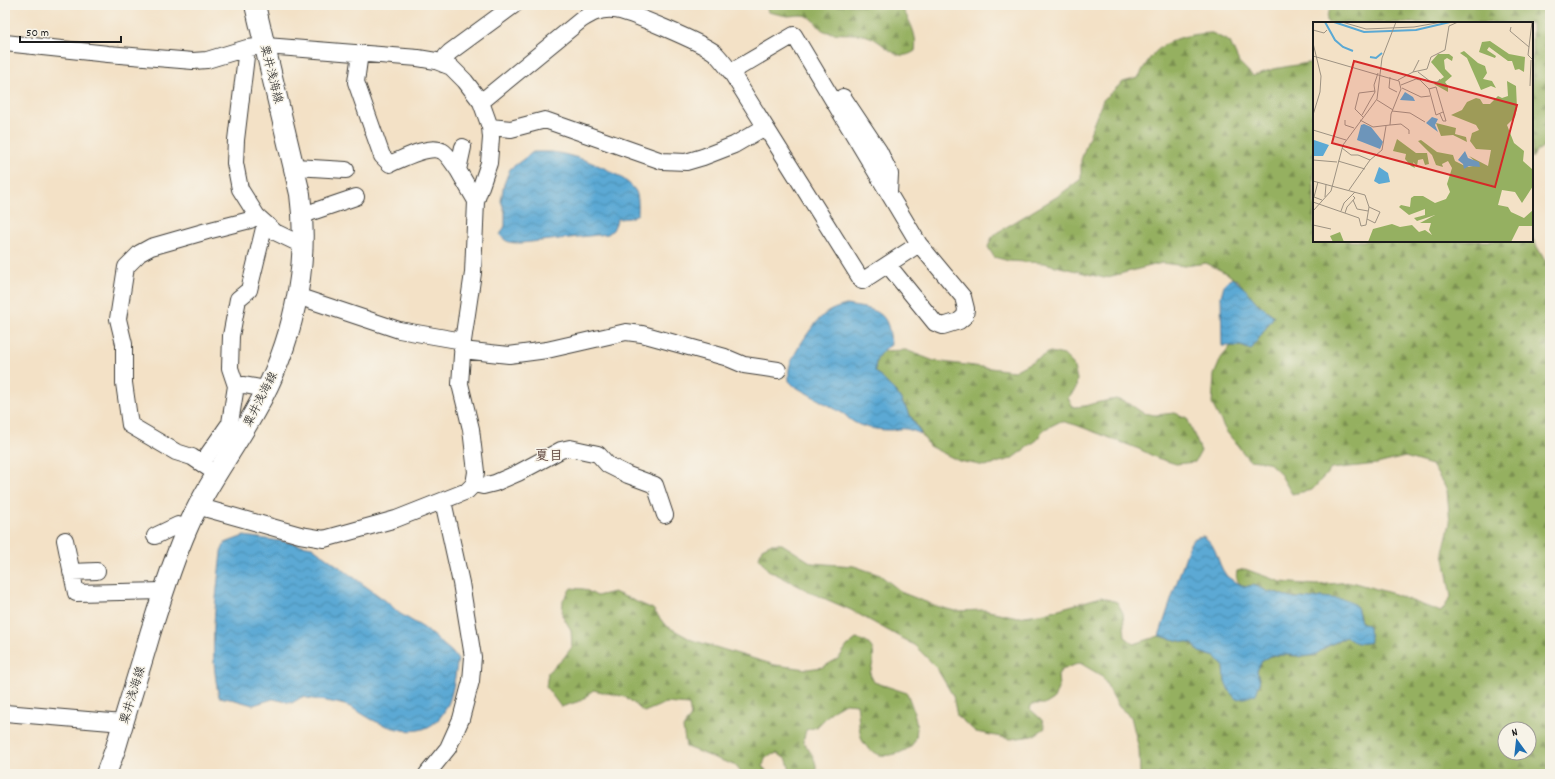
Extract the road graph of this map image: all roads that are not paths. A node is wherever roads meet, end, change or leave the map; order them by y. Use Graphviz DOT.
graph roads {
  1 [pos="255,5"];
  2 [pos="514,5"];
  3 [pos="5,43"];
  4 [pos="257,47"];
  5 [pos="360,54"];
  6 [pos="443,64"];
  7 [pos="731,72"];
  8 [pos="481,102"];
  9 [pos="490,127"];
  10 [pos="765,127"];
  11 [pos="463,148"];
  12 [pos="295,167"];
  13 [pos="346,170"];
  14 [pos="458,170"];
  15 [pos="356,197"];
  16 [pos="476,201"];
  17 [pos="303,215"];
  18 [pos="261,220"];
  19 [pos="302,244"];
  20 [pos="919,244"];
  21 [pos="888,264"];
  22 [pos="297,296"];
  23 [pos="462,346"];
  24 [pos="778,370"];
  25 [pos="236,386"];
  26 [pos="266,389"];
  27 [pos="210,468"];
  28 [pos="474,484"];
  29 [pos="443,501"];
  30 [pos="198,506"];
  31 [pos="665,515"];
  32 [pos="187,529"];
  33 [pos="155,536"];
  34 [pos="65,540"];
  35 [pos="96,571"];
  36 [pos="71,572"];
  37 [pos="164,591"];
  38 [pos="5,713"];
  39 [pos="123,723"];
  40 [pos="106,774"];
  41 [pos="427,774"];
  1 -- 4 [label="main road, 粟井浅海線"];
  2 -- 6 [label="street"];
  3 -- 4 [label="street"];
  4 -- 5 [label="street"];
  4 -- 12 [label="main road, 粟井浅海線"];
  4 -- 18 [label="street"];
  5 -- 6 [label="street"];
  5 -- 14 [label="street"];
  6 -- 8 [label="street"];
  7 -- 8 [label="street"];
  7 -- 10 [label="street"];
  7 -- 20 [label="street"];
  8 -- 9 [label="street"];
  9 -- 10 [label="street"];
  9 -- 16 [label="street"];
  10 -- 21 [label="street"];
  11 -- 14 [label="street"];
  12 -- 13 [label="street"];
  12 -- 17 [label="main road, 粟井浅海線"];
  14 -- 16 [label="street"];
  15 -- 17 [label="street"];
  16 -- 23 [label="street"];
  17 -- 19 [label="main road, 粟井浅海線"];
  18 -- 19 [label="street"];
  18 -- 25 [label="street"];
  18 -- 27 [label="street"];
  19 -- 22 [label="main road, 粟井浅海線"];
  20 -- 21 [label="street"];
  20 -- 21 [label="street"];
  22 -- 23 [label="street"];
  22 -- 26 [label="main road, 粟井浅海線"];
  23 -- 24 [label="street"];
  23 -- 28 [label="street"];
  25 -- 26 [label="street"];
  25 -- 27 [label="street"];
  26 -- 27 [label="main road, 粟井浅海線"];
  27 -- 30 [label="main road, 粟井浅海線"];
  28 -- 29 [label="street"];
  28 -- 31 [label="street"];
  29 -- 30 [label="street"];
  29 -- 41 [label="street"];
  30 -- 32 [label="main road, 粟井浅海線"];
  32 -- 33 [label="street"];
  32 -- 37 [label="main road, 粟井浅海線"];
  34 -- 36 [label="street"];
  35 -- 36 [label="street"];
  36 -- 37 [label="street"];
  37 -- 39 [label="main road, 粟井浅海線"];
  38 -- 39 [label="street"];
  39 -- 40 [label="main road, 粟井浅海線"];
}
